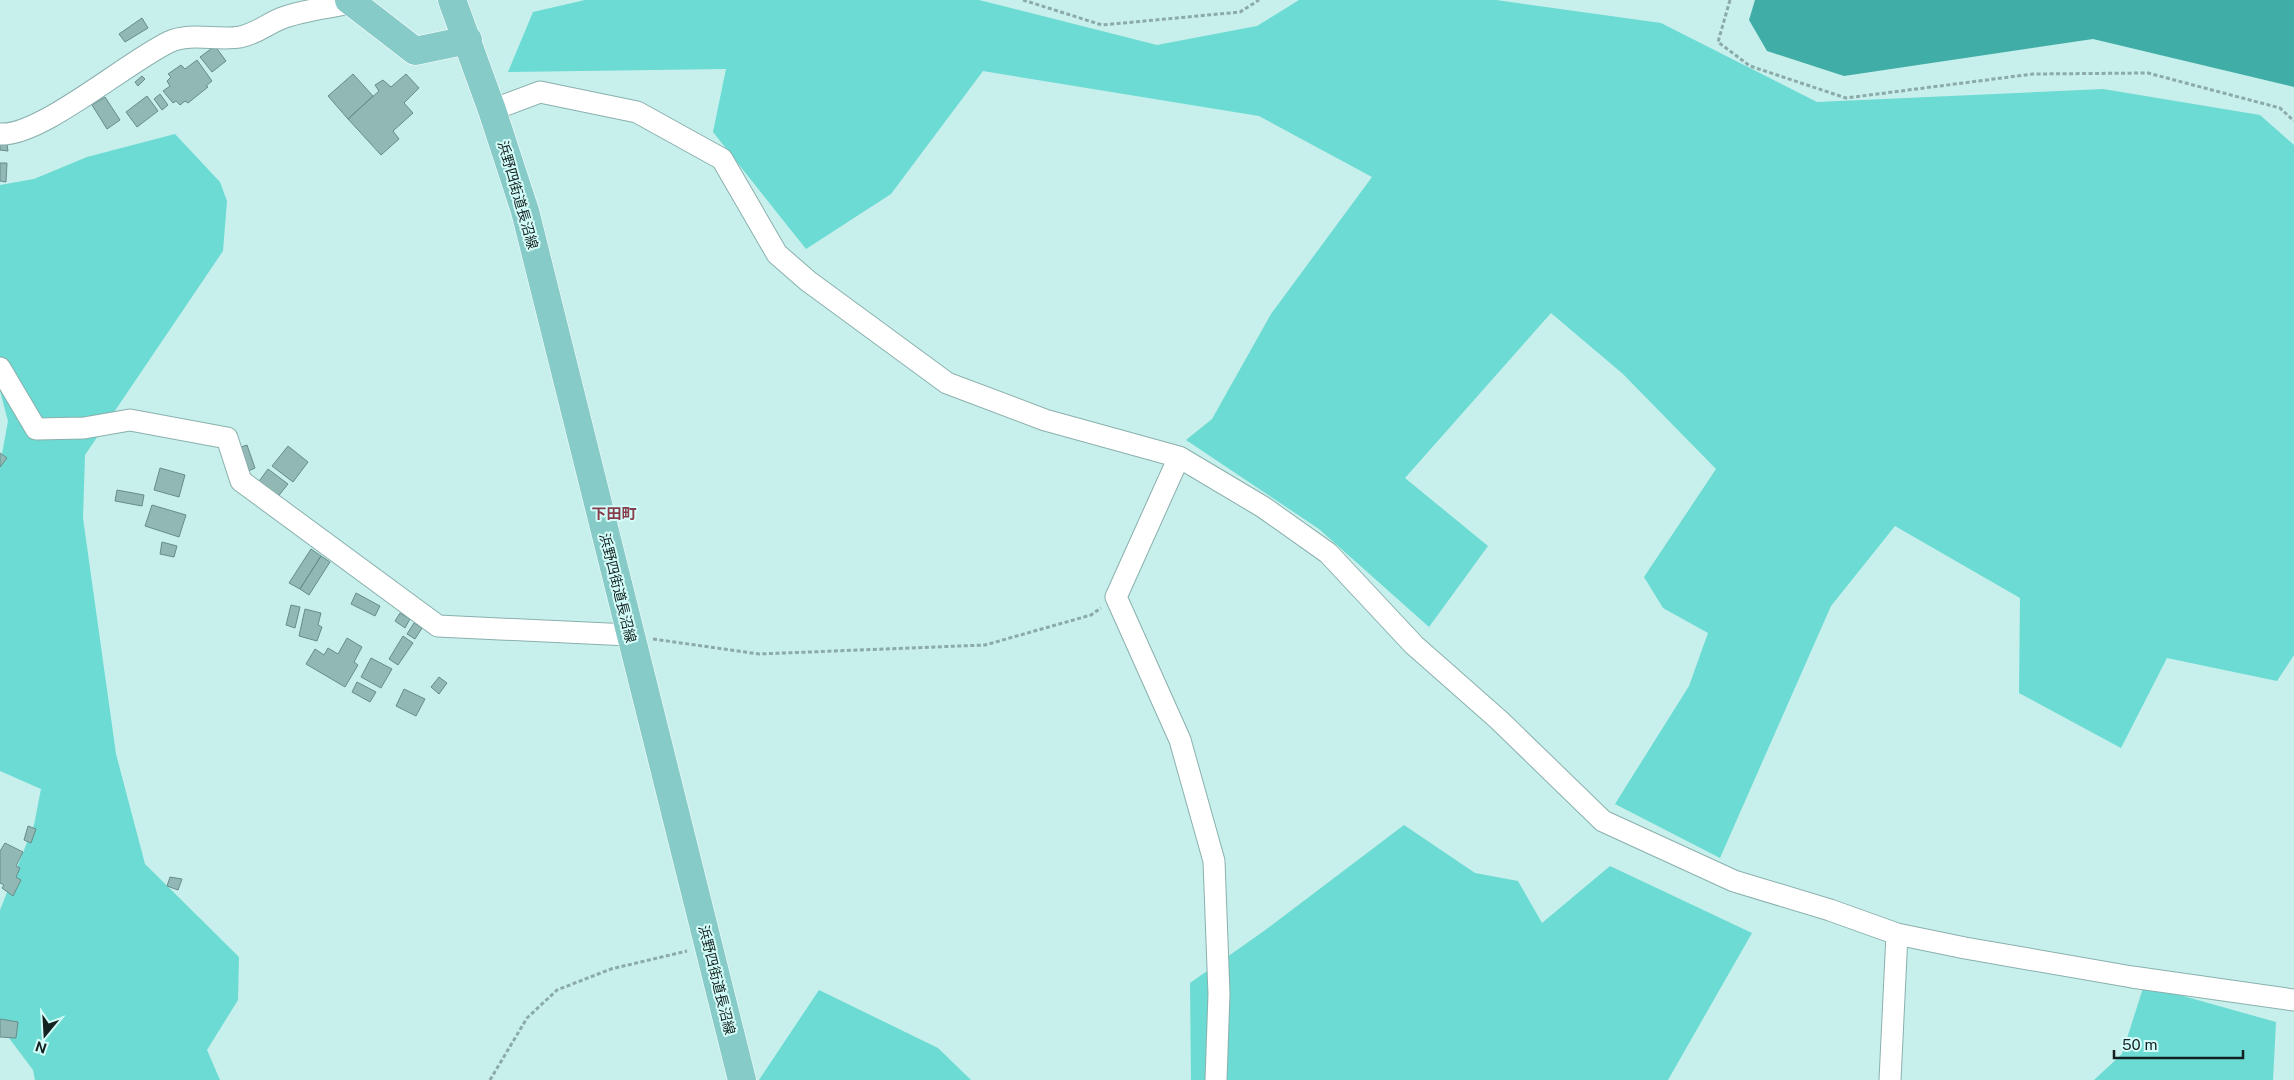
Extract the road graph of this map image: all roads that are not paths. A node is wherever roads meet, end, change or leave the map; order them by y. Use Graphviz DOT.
graph roads {
  1 [pos="452,0"];
  2 [pos="350,1"];
  3 [pos="468,40"];
  4 [pos="492,110"];
  5 [pos="0,134"];
  6 [pos="0,368"];
  7 [pos="1179,458"];
  8 [pos="629,635"];
  9 [pos="1898,934"];
  10 [pos="2294,1000"];
  11 [pos="742,1080"];
  12 [pos="1216,1080"];
  13 [pos="1890,1080"];
  1 -- 3 [label="main road, 浜野四街道長沼線"];
  2 -- 3 [label="main road"];
  2 -- 5 [label="street"];
  3 -- 4 [label="main road, 浜野四街道長沼線"];
  4 -- 7 [label="street"];
  4 -- 8 [label="main road, 浜野四街道長沼線"];
  6 -- 8 [label="street"];
  7 -- 9 [label="street"];
  7 -- 12 [label="street"];
  8 -- 11 [label="main road, 浜野四街道長沼線"];
  9 -- 10 [label="street"];
  9 -- 13 [label="street"];
}
